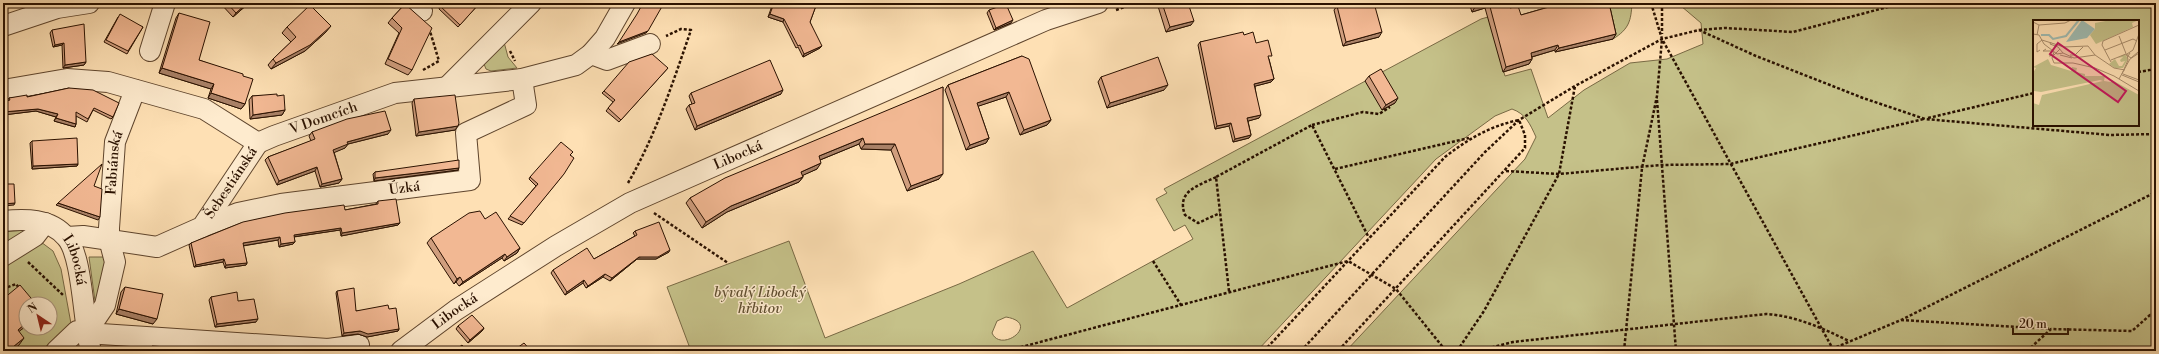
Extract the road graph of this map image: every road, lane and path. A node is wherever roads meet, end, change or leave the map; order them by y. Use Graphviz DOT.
graph roads {
  1 [pos="89,3"];
  2 [pos="164,3"];
  3 [pos="531,3"];
  4 [pos="625,3"];
  5 [pos="1098,3"];
  6 [pos="1651,3"];
  7 [pos="1662,3"];
  8 [pos="1903,3"];
  9 [pos="417,7"];
  10 [pos="3,26"];
  11 [pos="1699,30"];
  12 [pos="1662,39"];
  13 [pos="650,44"];
  14 [pos="509,46"];
  15 [pos="150,50"];
  16 [pos="591,54"];
  17 [pos="2156,69"];
  18 [pos="520,71"];
  19 [pos="419,72"];
  20 [pos="2139,72"];
  21 [pos="1575,86"];
  22 [pos="447,87"];
  23 [pos="3,90"];
  24 [pos="135,90"];
  25 [pos="2033,93"];
  26 [pos="1656,96"];
  27 [pos="1390,107"];
  28 [pos="1925,119"];
  29 [pos="1519,120"];
  30 [pos="1312,125"];
  31 [pos="2156,134"];
  32 [pos="1472,137"];
  33 [pos="258,143"];
  34 [pos="1730,164"];
  35 [pos="1661,165"];
  36 [pos="1642,168"];
  37 [pos="1335,169"];
  38 [pos="1506,171"];
  39 [pos="1559,174"];
  40 [pos="1216,177"];
  41 [pos="2156,192"];
  42 [pos="630,203"];
  43 [pos="1220,213"];
  44 [pos="3,221"];
  45 [pos="45,222"];
  46 [pos="202,227"];
  47 [pos="67,237"];
  48 [pos="1369,238"];
  49 [pos="109,239"];
  50 [pos="3,256"];
  51 [pos="25,259"];
  52 [pos="1153,261"];
  53 [pos="1348,261"];
  54 [pos="728,263"];
  55 [pos="1373,274"];
  56 [pos="3,289"];
  57 [pos="20,289"];
  58 [pos="1396,289"];
  59 [pos="1229,291"];
  60 [pos="69,301"];
  61 [pos="1181,305"];
  62 [pos="2156,316"];
  63 [pos="1901,320"];
  64 [pos="1675,325"];
  65 [pos="1821,328"];
  66 [pos="1625,329"];
  67 [pos="2051,329"];
  68 [pos="1850,341"];
  69 [pos="88,342"];
  70 [pos="359,345"];
  71 [pos="1833,350"];
  72 [pos="56,351"];
  73 [pos="401,351"];
  74 [pos="1006,351"];
  75 [pos="1264,351"];
  76 [pos="1301,351"];
  77 [pos="1338,351"];
  78 [pos="1446,351"];
  79 [pos="1457,351"];
  80 [pos="1477,351"];
  81 [pos="1624,351"];
  82 [pos="1676,351"];
  83 [pos="1827,351"];
  84 [pos="2027,351"];
  1 -- 10 [label="street"];
  2 -- 15 [label="street"];
  3 -- 22 [label="street"];
  4 -- 16 [label="street, V Domcích"];
  5 -- 42 [label="street, Libocká"];
  6 -- 12 [label="path"];
  7 -- 12 [label="path"];
  8 -- 11 [label="path"];
  9 -- 19 [label="path"];
  11 -- 12 [label="path"];
  11 -- 28 [label="path"];
  12 -- 21 [label="path"];
  12 -- 26 [label="path"];
  12 -- 34 [label="path"];
  13 -- 16 [label="street"];
  13 -- 42 [label="path"];
  14 -- 18 [label="path"];
  16 -- 18 [label="street, V Domcích"];
  17 -- 20 [label="path"];
  18 -- 22 [label="street, V Domcích"];
  18 -- 46 [label="street, Úzká"];
  21 -- 29 [label="path"];
  21 -- 39 [label="path"];
  22 -- 33 [label="street, V Domcích"];
  23 -- 24 [label="street"];
  24 -- 33 [label="street"];
  24 -- 49 [label="street, Fabiánská"];
  25 -- 28 [label="path"];
  26 -- 35 [label="path"];
  26 -- 36 [label="path"];
  27 -- 30 [label="path"];
  28 -- 31 [label="path"];
  28 -- 34 [label="path"];
  29 -- 32 [label="path"];
  29 -- 38 [label="path"];
  29 -- 55 [label="path"];
  30 -- 37 [label="path"];
  30 -- 40 [label="path"];
  32 -- 37 [label="path"];
  32 -- 48 [label="path"];
  33 -- 46 [label="street, Šebestiánská"];
  34 -- 35 [label="path"];
  34 -- 65 [label="path"];
  35 -- 36 [label="path"];
  35 -- 64 [label="path"];
  36 -- 39 [label="path"];
  36 -- 66 [label="path"];
  37 -- 48 [label="path"];
  38 -- 39 [label="path"];
  38 -- 58 [label="path"];
  39 -- 79 [label="path"];
  40 -- 43 [label="path"];
  40 -- 43 [label="path"];
  41 -- 63 [label="path"];
  42 -- 54 [label="path"];
  42 -- 73 [label="street, Libocká"];
  43 -- 59 [label="path"];
  44 -- 45 [label="street, Libocká"];
  45 -- 47 [label="street, Libocká"];
  45 -- 50 [label="street"];
  46 -- 49 [label="street, Šebestiánská"];
  47 -- 49 [label="street, Šebestiánská"];
  47 -- 69 [label="street, Libocká"];
  48 -- 53 [label="path"];
  49 -- 69 [label="street, Fabiánská"];
  51 -- 60 [label="path"];
  52 -- 61 [label="path"];
  53 -- 55 [label="path"];
  53 -- 59 [label="path"];
  53 -- 75 [label="path"];
  55 -- 58 [label="path"];
  55 -- 76 [label="path"];
  56 -- 57 [label="path"];
  58 -- 77 [label="path"];
  58 -- 78 [label="path"];
  59 -- 61 [label="path"];
  61 -- 74 [label="path"];
  62 -- 67 [label="path"];
  63 -- 67 [label="path"];
  63 -- 68 [label="path"];
  64 -- 65 [label="path"];
  64 -- 66 [label="path"];
  64 -- 82 [label="path"];
  65 -- 68 [label="path"];
  65 -- 71 [label="path"];
  66 -- 80 [label="path"];
  66 -- 81 [label="path"];
  67 -- 84 [label="path"];
  68 -- 71 [label="path"];
  69 -- 70 [label="street"];
  69 -- 72 [label="street"];
  71 -- 83 [label="path"];
}
